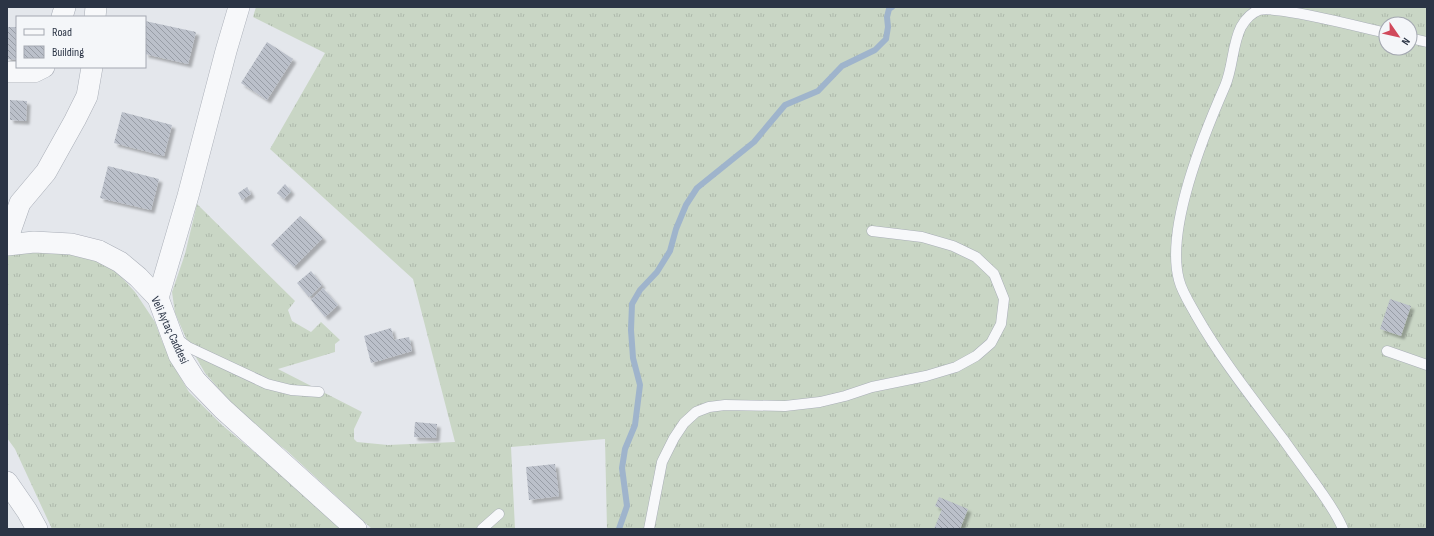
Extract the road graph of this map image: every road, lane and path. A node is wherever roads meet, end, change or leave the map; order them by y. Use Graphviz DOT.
graph roads {
  1 [pos="239,7"];
  2 [pos="1378,31"];
  3 [pos="42,68"];
  4 [pos="92,68"];
  5 [pos="7,72"];
  6 [pos="872,231"];
  7 [pos="7,240"];
  8 [pos="7,245"];
  9 [pos="158,298"];
  10 [pos="171,335"];
  11 [pos="1387,351"];
  12 [pos="1427,365"];
  13 [pos="319,392"];
  14 [pos="7,482"];
  15 [pos="499,514"];
  16 [pos="37,529"];
  17 [pos="356,529"];
  18 [pos="482,529"];
  19 [pos="649,529"];
  20 [pos="1343,529"];
  1 -- 9 [label="street"];
  2 -- 20 [label="lane"];
  3 -- 5 [label="street"];
  4 -- 7 [label="street"];
  6 -- 19 [label="lane"];
  8 -- 9 [label="street, Veli Aytaç Caddesi"];
  9 -- 10 [label="street, Veli Aytaç Caddesi"];
  10 -- 13 [label="lane"];
  10 -- 17 [label="street, Veli Aytaç Caddesi"];
  11 -- 12 [label="lane"];
  14 -- 16 [label="street"];
  15 -- 18 [label="lane"];
}
